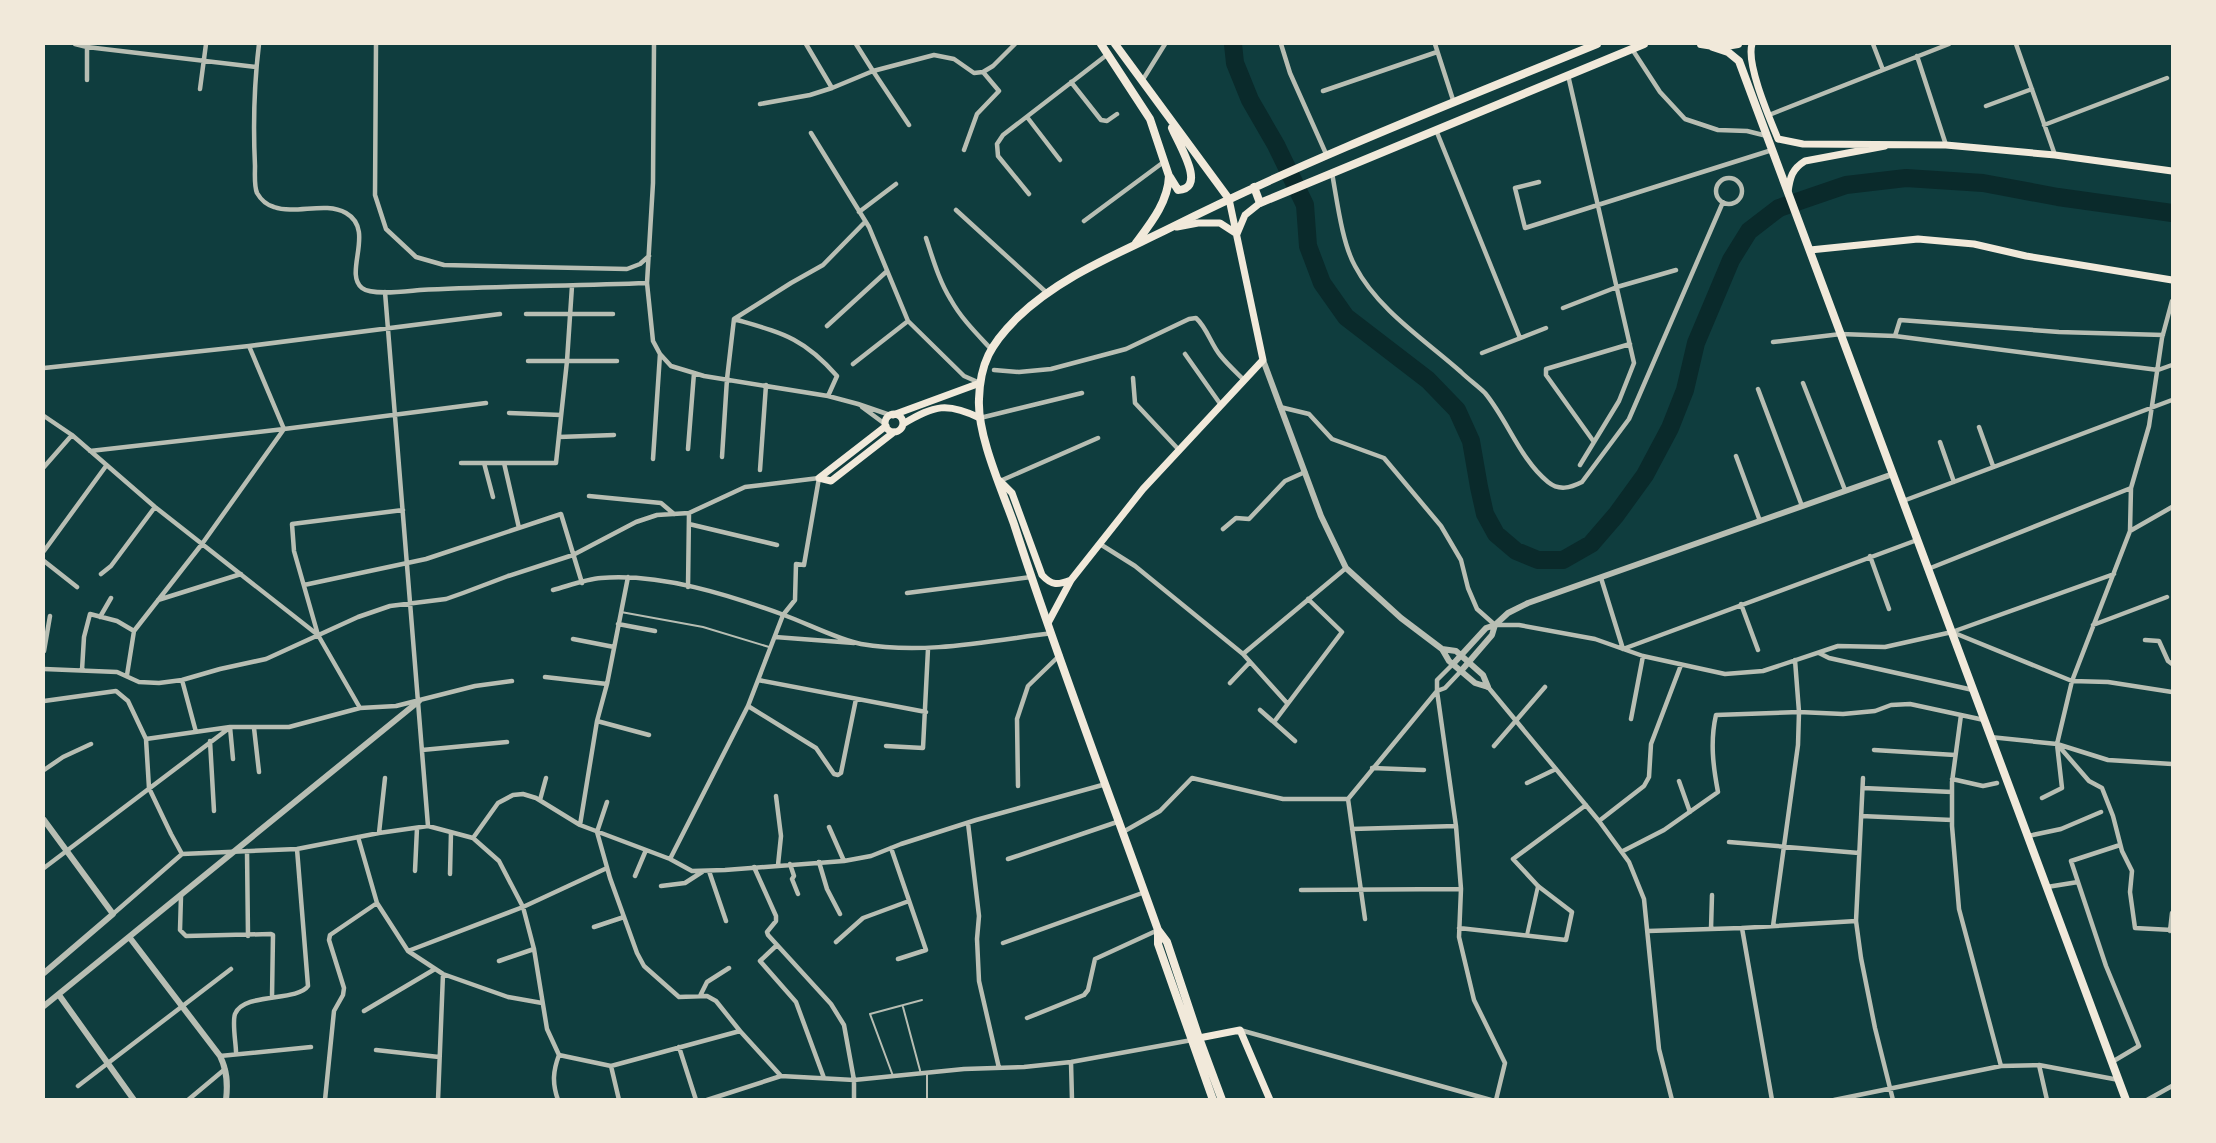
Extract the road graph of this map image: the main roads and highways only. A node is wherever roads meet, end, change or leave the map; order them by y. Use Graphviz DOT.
graph roads {
  1 [pos="1101,44"];
  2 [pos="1115,44"];
  3 [pos="1644,44"];
  4 [pos="1701,44"];
  5 [pos="1738,44"];
  6 [pos="1752,44"];
  7 [pos="1592,45"];
  8 [pos="1713,46"];
  9 [pos="1163,111"];
  10 [pos="1890,144"];
  11 [pos="2172,171"];
  12 [pos="1169,176"];
  13 [pos="1254,187"];
  14 [pos="1788,192"];
  15 [pos="1229,199"];
  16 [pos="1260,203"];
  17 [pos="1170,228"];
  18 [pos="1237,234"];
  19 [pos="1134,245"];
  20 [pos="1810,250"];
  21 [pos="2172,280"];
  22 [pos="980,383"];
  23 [pos="939,398"];
  24 [pos="942,408"];
  25 [pos="892,415"];
  26 [pos="981,418"];
  27 [pos="903,424"];
  28 [pos="885,425"];
  29 [pos="894,432"];
  30 [pos="1000,481"];
  31 [pos="1071,580"];
  32 [pos="1048,623"];
  33 [pos="1195,1039"];
  34 [pos="2127,1099"];
  35 [pos="1213,1100"];
  36 [pos="1222,1100"];
  37 [pos="1270,1100"];
  1 -- 12 [label="main road"];
  2 -- 9 [label="main road"];
  3 -- 16 [label="main road"];
  4 -- 8 [label="main road"];
  5 -- 8 [label="main road"];
  6 -- 10 [label="main road"];
  7 -- 13 [label="main road"];
  8 -- 14 [label="main road"];
  9 -- 12 [label="main road"];
  9 -- 15 [label="main road"];
  10 -- 11 [label="main road"];
  10 -- 14 [label="main road"];
  12 -- 19 [label="main road"];
  13 -- 15 [label="main road"];
  13 -- 16 [label="main road"];
  14 -- 20 [label="main road"];
  15 -- 17 [label="main road"];
  15 -- 18 [label="main road"];
  16 -- 18 [label="main road"];
  17 -- 18 [label="main road"];
  17 -- 19 [label="main road"];
  18 -- 31 [label="main road"];
  19 -- 22 [label="main road"];
  20 -- 21 [label="main road"];
  20 -- 34 [label="main road"];
  22 -- 23 [label="main road"];
  22 -- 26 [label="main road"];
  23 -- 24 [label="main road"];
  23 -- 25 [label="main road"];
  24 -- 26 [label="main road"];
  24 -- 27 [label="main road"];
  25 -- 27 [label="main road"];
  25 -- 28 [label="main road"];
  26 -- 30 [label="main road"];
  27 -- 29 [label="main road"];
  28 -- 29 [label="main road"];
  28 -- 29 [label="main road"];
  30 -- 31 [label="main road"];
  30 -- 32 [label="main road"];
  31 -- 32 [label="main road"];
  32 -- 33 [label="main road"];
  33 -- 35 [label="main road"];
  33 -- 36 [label="main road"];
  33 -- 37 [label="main road"];
}
